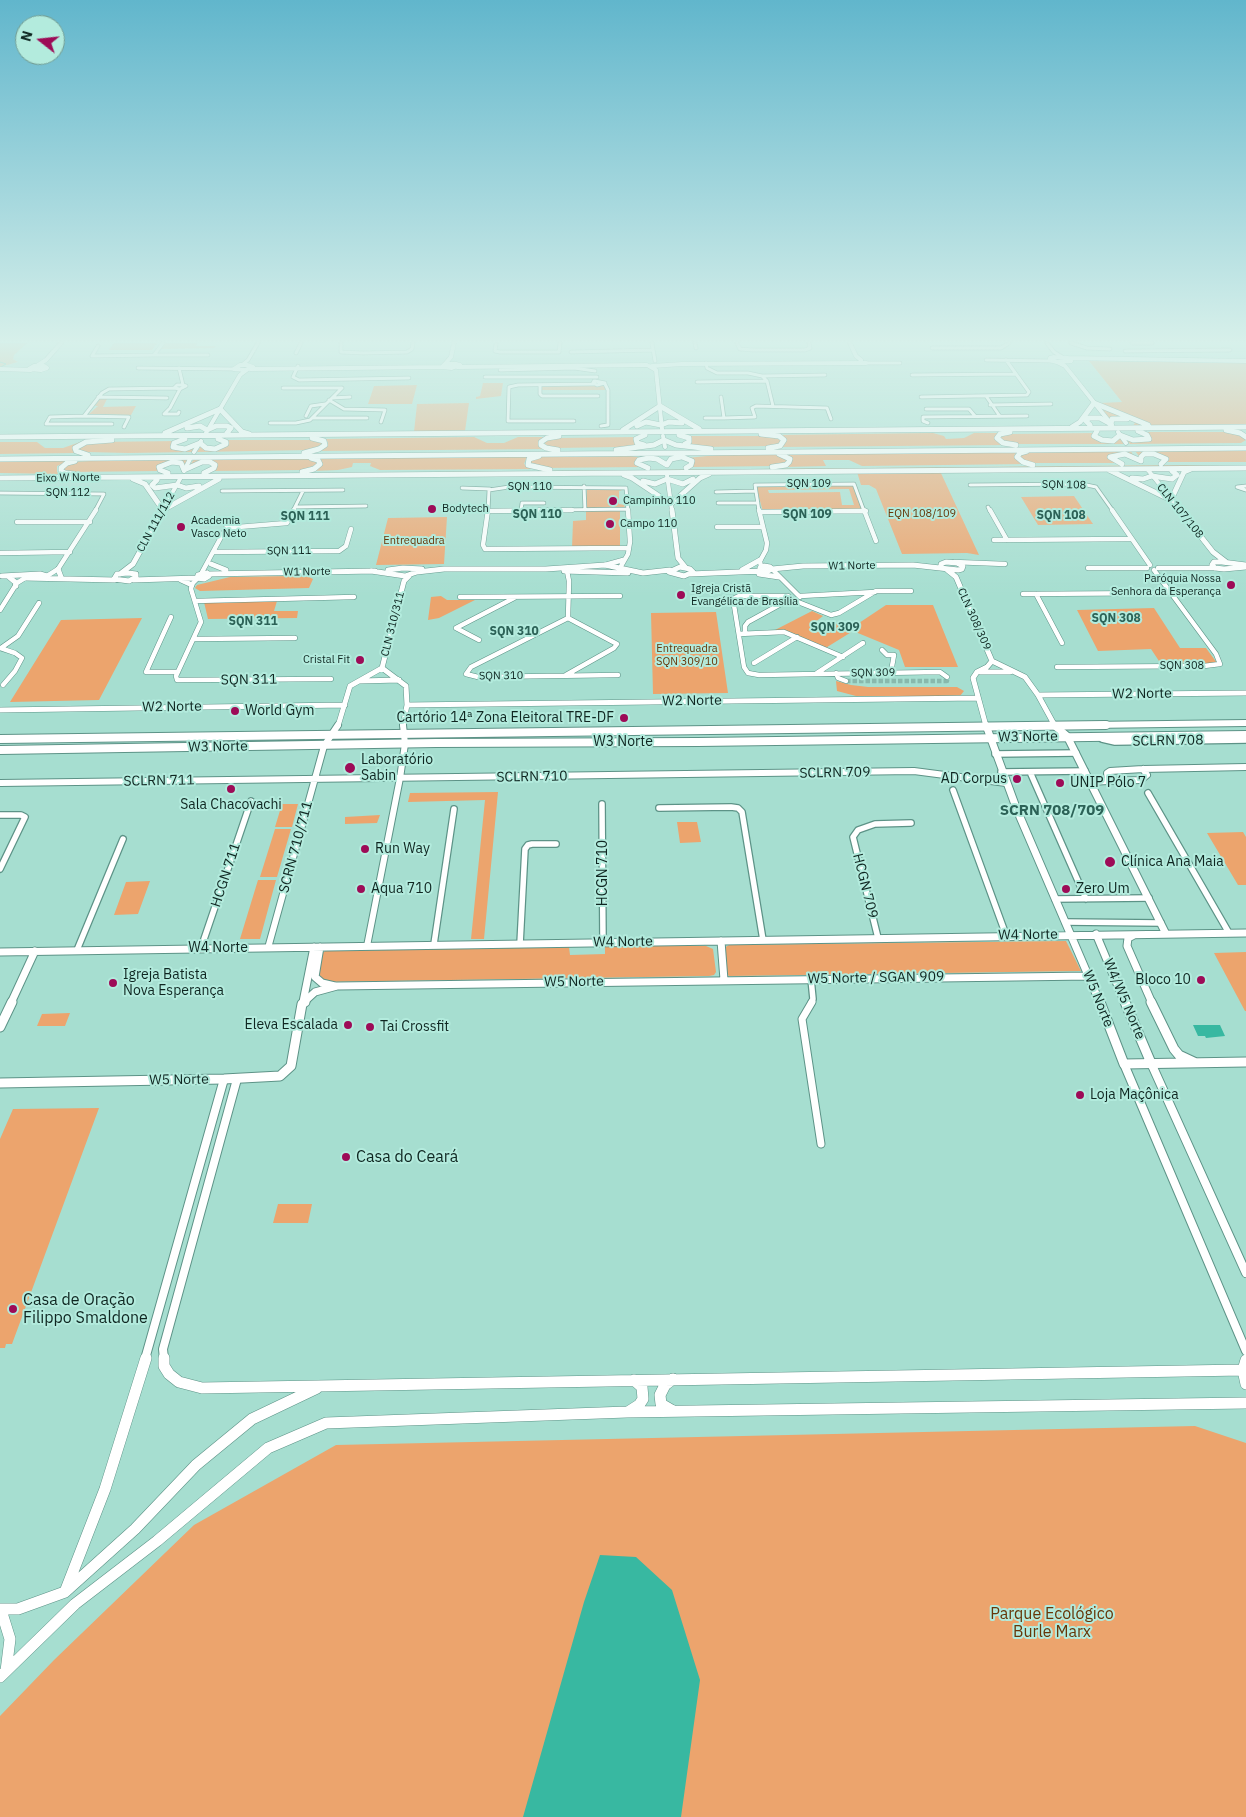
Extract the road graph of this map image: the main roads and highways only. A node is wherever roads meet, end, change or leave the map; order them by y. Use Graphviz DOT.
graph roads {
  1 [pos="181,428"];
  2 [pos="190,428"];
  3 [pos="205,428"];
  4 [pos="217,428"];
  5 [pos="231,428"];
  6 [pos="238,428"];
  7 [pos="629,428"];
  8 [pos="640,428"];
  9 [pos="684,428"];
  10 [pos="696,428"];
  11 [pos="1070,428"];
  12 [pos="1102,428"];
  13 [pos="1128,428"];
  14 [pos="1135,428"];
  15 [pos="1195,428"];
  16 [pos="1246,429"];
  17 [pos="1226,430"];
  18 [pos="651,431"];
  19 [pos="710,431"];
  20 [pos="1096,431"];
  21 [pos="1138,431"];
  22 [pos="616,432"];
  23 [pos="1010,432"];
  24 [pos="676,433"];
  25 [pos="761,434"];
  26 [pos="253,435"];
  27 [pos="645,435"];
  28 [pos="153,436"];
  29 [pos="194,436"];
  30 [pos="559,436"];
  31 [pos="217,437"];
  32 [pos="1246,437"];
  33 [pos="312,438"];
  34 [pos="0,439"];
  35 [pos="185,439"];
  36 [pos="112,440"];
  37 [pos="685,444"];
  38 [pos="644,445"];
  39 [pos="1021,446"];
  40 [pos="1236,446"];
  41 [pos="1246,446"];
  42 [pos="711,449"];
  43 [pos="1044,449"];
  44 [pos="566,450"];
  45 [pos="762,450"];
  46 [pos="619,452"];
  47 [pos="304,453"];
  48 [pos="724,453"];
  49 [pos="556,454"];
  50 [pos="88,455"];
  51 [pos="0,456"];
  52 [pos="283,457"];
  53 [pos="682,457"];
  54 [pos="99,458"];
  55 [pos="649,458"];
  56 [pos="0,459"];
  57 [pos="1141,461"];
  58 [pos="1122,464"];
  59 [pos="1246,464"];
  60 [pos="1033,465"];
  61 [pos="667,466"];
  62 [pos="1161,466"];
  63 [pos="686,468"];
  64 [pos="772,468"];
  65 [pos="1099,468"];
  66 [pos="1133,468"];
  67 [pos="1195,468"];
  68 [pos="1246,468"];
  69 [pos="550,470"];
  70 [pos="650,471"];
  71 [pos="204,472"];
  72 [pos="302,472"];
  73 [pos="680,472"];
  74 [pos="717,472"];
  75 [pos="616,473"];
  76 [pos="0,474"];
  77 [pos="74,474"];
  78 [pos="168,475"];
  79 [pos="227,476"];
  80 [pos="128,477"];
  81 [pos="195,477"];
  82 [pos="0,478"];
  83 [pos="1171,500"];
  84 [pos="1246,724"];
  85 [pos="1152,725"];
  86 [pos="1055,726"];
  87 [pos="1112,726"];
  88 [pos="923,728"];
  89 [pos="959,728"];
  90 [pos="987,728"];
  91 [pos="495,733"];
  92 [pos="466,734"];
  93 [pos="1246,734"];
  94 [pos="268,736"];
  95 [pos="306,736"];
  96 [pos="1067,736"];
  97 [pos="1112,736"];
  98 [pos="1138,736"];
  99 [pos="990,737"];
  100 [pos="0,739"];
  101 [pos="922,739"];
  102 [pos="944,739"];
  103 [pos="465,744"];
  104 [pos="474,744"];
  105 [pos="238,747"];
  106 [pos="274,747"];
  107 [pos="0,750"];
  108 [pos="1246,933"];
  109 [pos="1096,934"];
  110 [pos="1136,934"];
  111 [pos="1166,934"];
  112 [pos="1071,935"];
  113 [pos="721,941"];
  114 [pos="317,947"];
  115 [pos="35,950"];
  116 [pos="0,952"];
  117 [pos="1090,976"];
  118 [pos="724,980"];
  119 [pos="661,981"];
  120 [pos="337,986"];
  121 [pos="302,1004"];
  122 [pos="0,1027"];
  123 [pos="1246,1062"];
  124 [pos="1151,1063"];
  125 [pos="1198,1063"];
  126 [pos="0,1083"];
  1 -- 28 [label="main road"];
  2 -- 29 [label="main road"];
  3 -- 4 [label="main road"];
  5 -- 31 [label="main road"];
  6 -- 26 [label="main road"];
  7 -- 22 [label="main road"];
  8 -- 18 [label="main road"];
  9 -- 24 [label="main road"];
  10 -- 19 [label="main road"];
  11 -- 12 [label="main road"];
  11 -- 19 [label="main road"];
  12 -- 13 [label="main road"];
  13 -- 14 [label="main road"];
  15 -- 16 [label="main road"];
  16 -- 17 [label="main road"];
  17 -- 21 [label="main road"];
  17 -- 32 [label="main road"];
  18 -- 22 [label="main road"];
  18 -- 24 [label="main road"];
  19 -- 24 [label="main road"];
  20 -- 21 [label="main road"];
  20 -- 21 [label="main road"];
  20 -- 23 [label="main road"];
  22 -- 26 [label="main road"];
  23 -- 25 [label="main road"];
  23 -- 39 [label="main road"];
  24 -- 25 [label="main road"];
  24 -- 27 [label="main road"];
  24 -- 37 [label="main road"];
  25 -- 45 [label="main road"];
  26 -- 31 [label="main road"];
  27 -- 30 [label="main road"];
  27 -- 38 [label="main road"];
  28 -- 29 [label="main road"];
  28 -- 34 [label="main road"];
  29 -- 31 [label="main road"];
  30 -- 33 [label="main road"];
  30 -- 44 [label="main road"];
  31 -- 33 [label="main road"];
  31 -- 35 [label="main road"];
  31 -- 35 [label="main road"];
  33 -- 47 [label="main road"];
  34 -- 36 [label="main road"];
  35 -- 36 [label="main road"];
  36 -- 50 [label="main road"];
  37 -- 38 [label="main road"];
  37 -- 42 [label="main road"];
  38 -- 46 [label="main road"];
  39 -- 40 [label="main road"];
  39 -- 45 [label="main road"];
  40 -- 41 [label="main road"];
  40 -- 43 [label="main road"];
  42 -- 45 [label="main road"];
  42 -- 46 [label="main road"];
  43 -- 45 [label="main road"];
  43 -- 60 [label="main road"];
  44 -- 46 [label="main road"];
  44 -- 47 [label="main road"];
  45 -- 48 [label="main road"];
  45 -- 64 [label="main road"];
  46 -- 48 [label="main road"];
  46 -- 49 [label="main road"];
  46 -- 55 [label="main road"];
  47 -- 50 [label="main road"];
  48 -- 53 [label="main road"];
  49 -- 52 [label="main road"];
  49 -- 69 [label="main road"];
  50 -- 51 [label="main road"];
  52 -- 54 [label="main road"];
  52 -- 72 [label="main road"];
  53 -- 61 [label="main road"];
  53 -- 63 [label="main road"];
  54 -- 56 [label="main road"];
  54 -- 77 [label="main road"];
  55 -- 61 [label="main road"];
  55 -- 70 [label="main road"];
  57 -- 58 [label="main road"];
  57 -- 62 [label="main road"];
  58 -- 60 [label="main road, Eixo W Norte"];
  58 -- 62 [label="main road, Eixo W Norte"];
  59 -- 62 [label="main road, Eixo W Norte"];
  60 -- 64 [label="main road, Eixo W Norte"];
  62 -- 66 [label="main road, Eixo W Norte"];
  62 -- 66 [label="main road"];
  62 -- 67 [label="main road, Eixo W Norte"];
  63 -- 64 [label="main road, Eixo W Norte"];
  63 -- 70 [label="main road, Eixo W Norte"];
  65 -- 66 [label="main road, Eixo W Norte"];
  65 -- 74 [label="main road, Eixo W Norte"];
  65 -- 83 [label="main road"];
  67 -- 68 [label="main road, Eixo W Norte"];
  67 -- 83 [label="main road"];
  69 -- 70 [label="main road, Eixo W Norte"];
  69 -- 72 [label="main road, Eixo W Norte"];
  70 -- 73 [label="main road, Eixo W Norte"];
  70 -- 73 [label="main road"];
  70 -- 75 [label="main road, Eixo W Norte"];
  71 -- 72 [label="main road, Eixo W Norte"];
  71 -- 78 [label="main road, Eixo W Norte"];
  71 -- 78 [label="main road"];
  73 -- 74 [label="main road, Eixo W Norte"];
  74 -- 75 [label="main road"];
  75 -- 79 [label="main road, Eixo W Norte"];
  76 -- 77 [label="main road, Eixo W Norte"];
  77 -- 78 [label="main road, Eixo W Norte"];
  78 -- 80 [label="main road, Eixo W Norte"];
  78 -- 81 [label="main road, Eixo W Norte"];
  78 -- 81 [label="main road"];
  79 -- 80 [label="main road"];
  79 -- 81 [label="main road, Eixo W Norte"];
  80 -- 82 [label="main road, Eixo W Norte"];
  84 -- 85 [label="main road, W3 Norte"];
  85 -- 87 [label="main road, W3 Norte"];
  85 -- 98 [label="main road"];
  86 -- 87 [label="main road, W3 Norte"];
  86 -- 90 [label="main road, W3 Norte"];
  86 -- 96 [label="main road"];
  87 -- 97 [label="main road"];
  88 -- 89 [label="main road, W3 Norte"];
  88 -- 91 [label="main road, W3 Norte"];
  88 -- 101 [label="main road"];
  89 -- 90 [label="main road, W3 Norte"];
  89 -- 102 [label="main road"];
  90 -- 99 [label="main road"];
  91 -- 92 [label="main road, W3 Norte"];
  91 -- 104 [label="main road"];
  92 -- 95 [label="main road, W3 Norte"];
  92 -- 103 [label="main road"];
  93 -- 98 [label="main road, W3 Norte"];
  94 -- 95 [label="main road, W3 Norte"];
  94 -- 100 [label="main road, W3 Norte"];
  94 -- 105 [label="main road"];
  95 -- 106 [label="main road"];
  96 -- 97 [label="main road, W3 Norte"];
  96 -- 99 [label="main road, W3 Norte"];
  96 -- 111 [label="main road"];
  97 -- 98 [label="main road, W3 Norte"];
  99 -- 102 [label="main road, W3 Norte"];
  99 -- 112 [label="main road"];
  101 -- 102 [label="main road, W3 Norte"];
  101 -- 104 [label="main road, W3 Norte"];
  103 -- 104 [label="main road, W3 Norte"];
  103 -- 106 [label="main road, W3 Norte"];
  105 -- 106 [label="main road, W3 Norte"];
  105 -- 107 [label="main road, W3 Norte"];
  108 -- 111 [label="main road, W4 Norte"];
  109 -- 110 [label="main road, W4 Norte"];
  109 -- 112 [label="main road, W4 Norte"];
  109 -- 124 [label="main road, W4/W5 Norte"];
  110 -- 111 [label="main road, W4 Norte"];
  110 -- 125 [label="main road"];
  112 -- 113 [label="main road, W4 Norte"];
  112 -- 117 [label="main road, W5 Norte"];
  113 -- 114 [label="main road, W4 Norte"];
  113 -- 118 [label="main road"];
  114 -- 115 [label="main road, W4 Norte"];
  114 -- 120 [label="main road, W5 Norte"];
  114 -- 121 [label="main road, W5 Norte"];
  115 -- 116 [label="main road, W4 Norte"];
  115 -- 122 [label="main road"];
  117 -- 118 [label="main road, W5 Norte / SGAN 909"];
  117 -- 124 [label="main road, W5 Norte"];
  118 -- 119 [label="main road, W5 Norte / SGAN 909"];
  119 -- 120 [label="main road, W5 Norte"];
  120 -- 121 [label="main road, W5 Norte"];
  121 -- 126 [label="main road, W5 Norte"];
  123 -- 125 [label="main road"];
  124 -- 125 [label="main road"];
}
